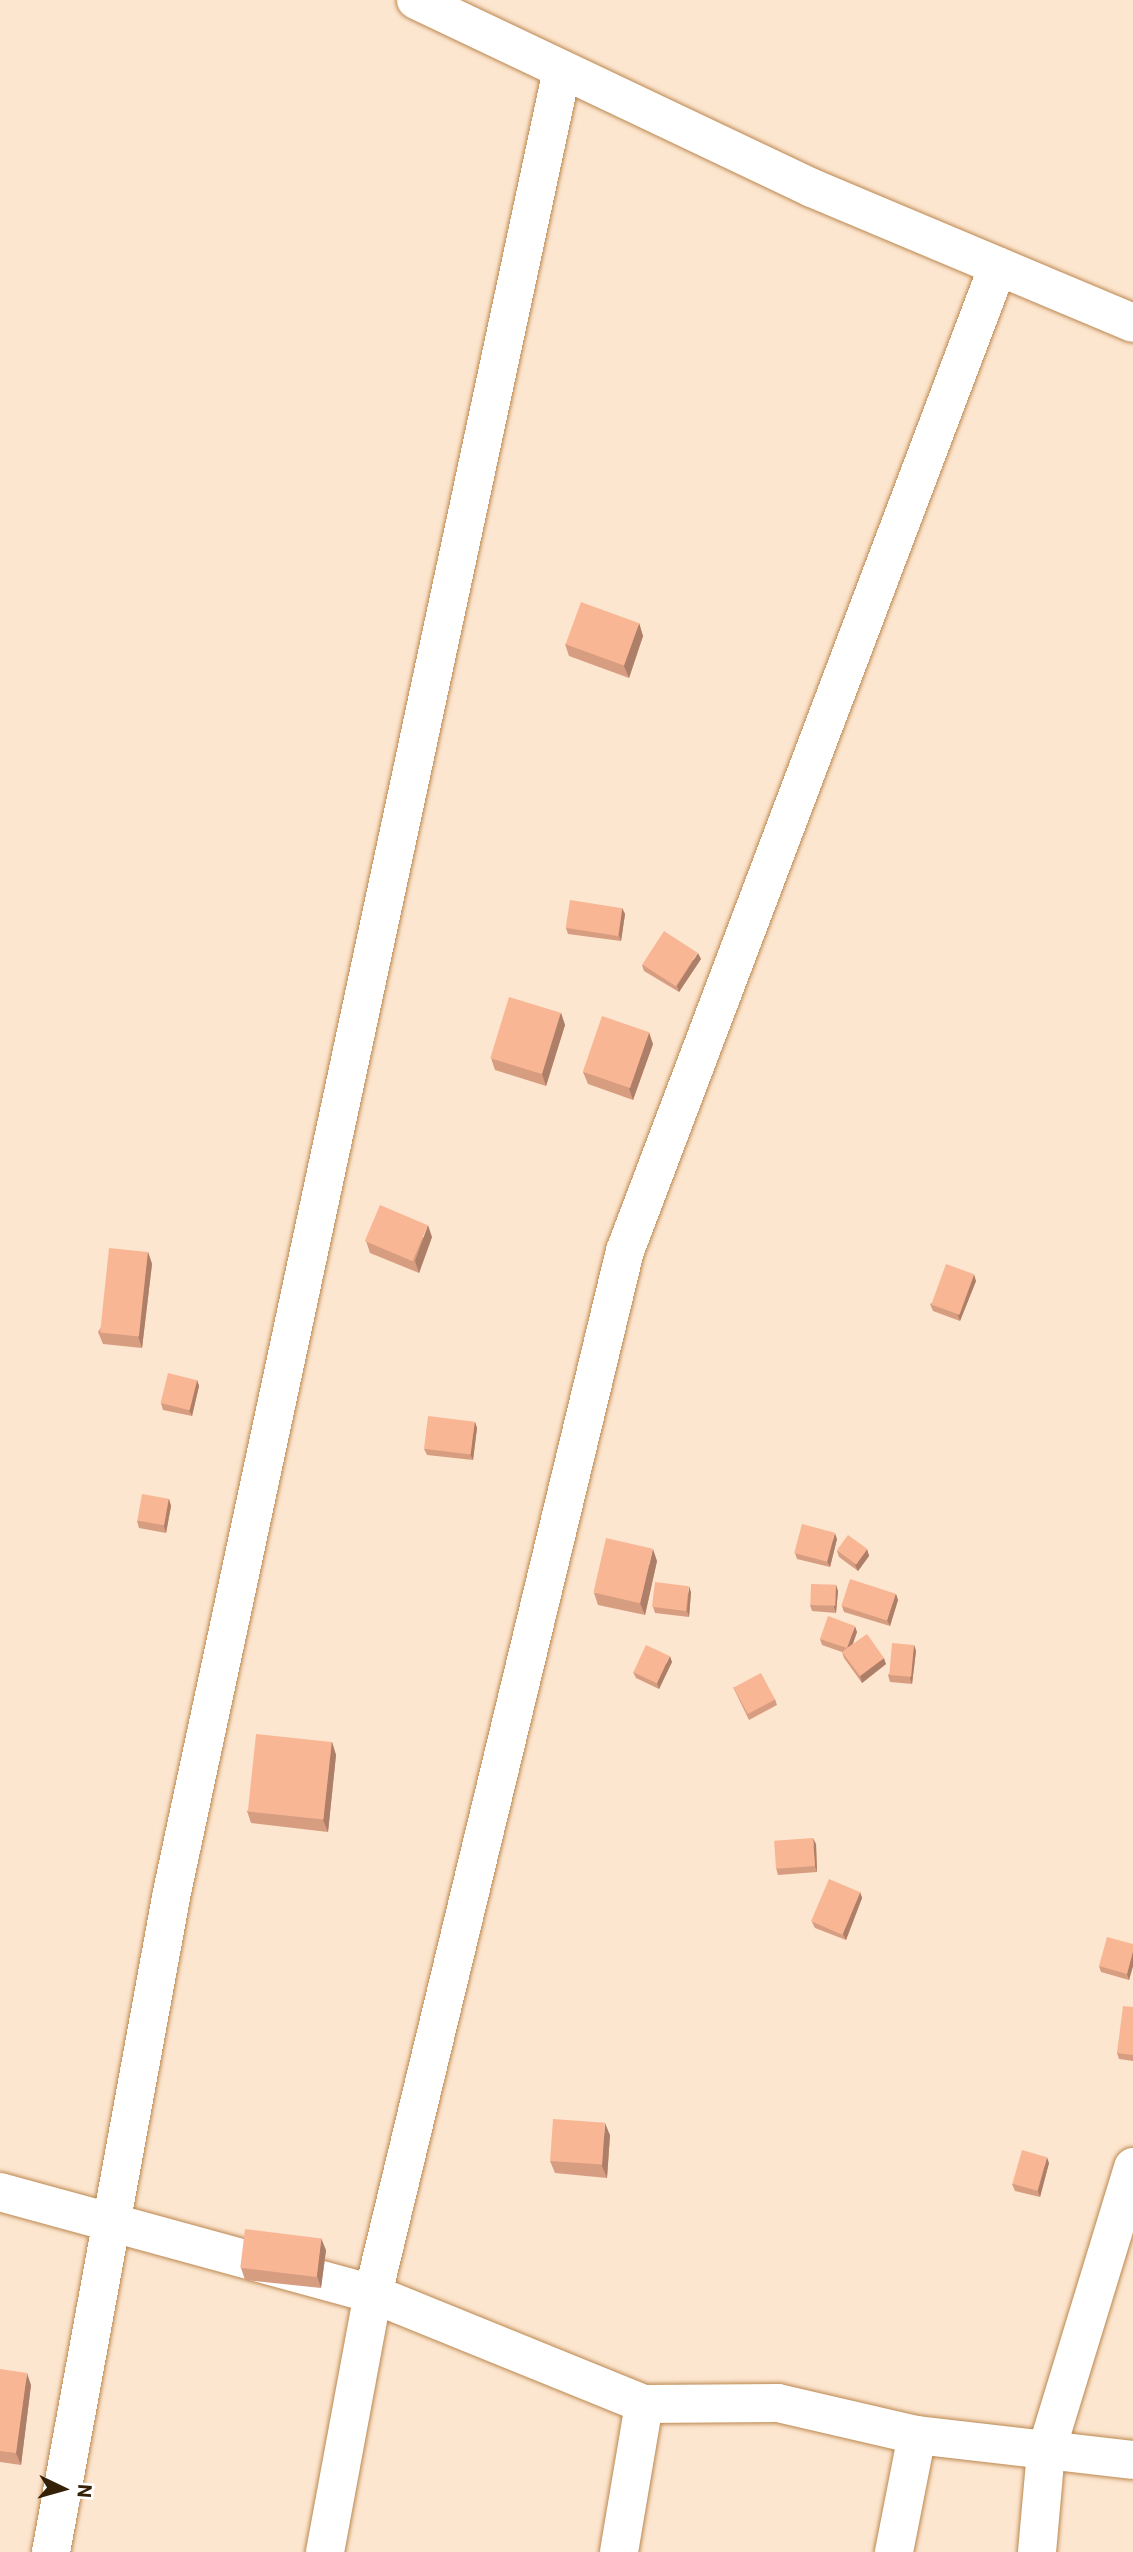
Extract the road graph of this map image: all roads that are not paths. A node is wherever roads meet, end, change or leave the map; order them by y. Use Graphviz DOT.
graph roads {
  1 [pos="416,0"];
  2 [pos="562,70"];
  3 [pos="998,266"];
  4 [pos="1133,323"];
  5 [pos="1133,2167"];
  6 [pos="0,2192"];
  7 [pos="110,2222"];
  8 [pos="373,2294"];
  9 [pos="644,2404"];
  10 [pos="917,2435"];
  11 [pos="1046,2452"];
  12 [pos="1133,2460"];
  13 [pos="51,2552"];
  14 [pos="325,2552"];
  15 [pos="619,2552"];
  16 [pos="894,2552"];
  17 [pos="1037,2552"];
  1 -- 2 [label="street"];
  2 -- 3 [label="street"];
  2 -- 7 [label="street"];
  3 -- 4 [label="street"];
  3 -- 8 [label="street"];
  5 -- 11 [label="street"];
  6 -- 7 [label="street"];
  7 -- 8 [label="street"];
  7 -- 13 [label="street"];
  8 -- 9 [label="street"];
  8 -- 14 [label="street"];
  9 -- 10 [label="street"];
  9 -- 15 [label="street"];
  10 -- 11 [label="street"];
  10 -- 16 [label="street"];
  11 -- 12 [label="street"];
  11 -- 17 [label="street"];
}
